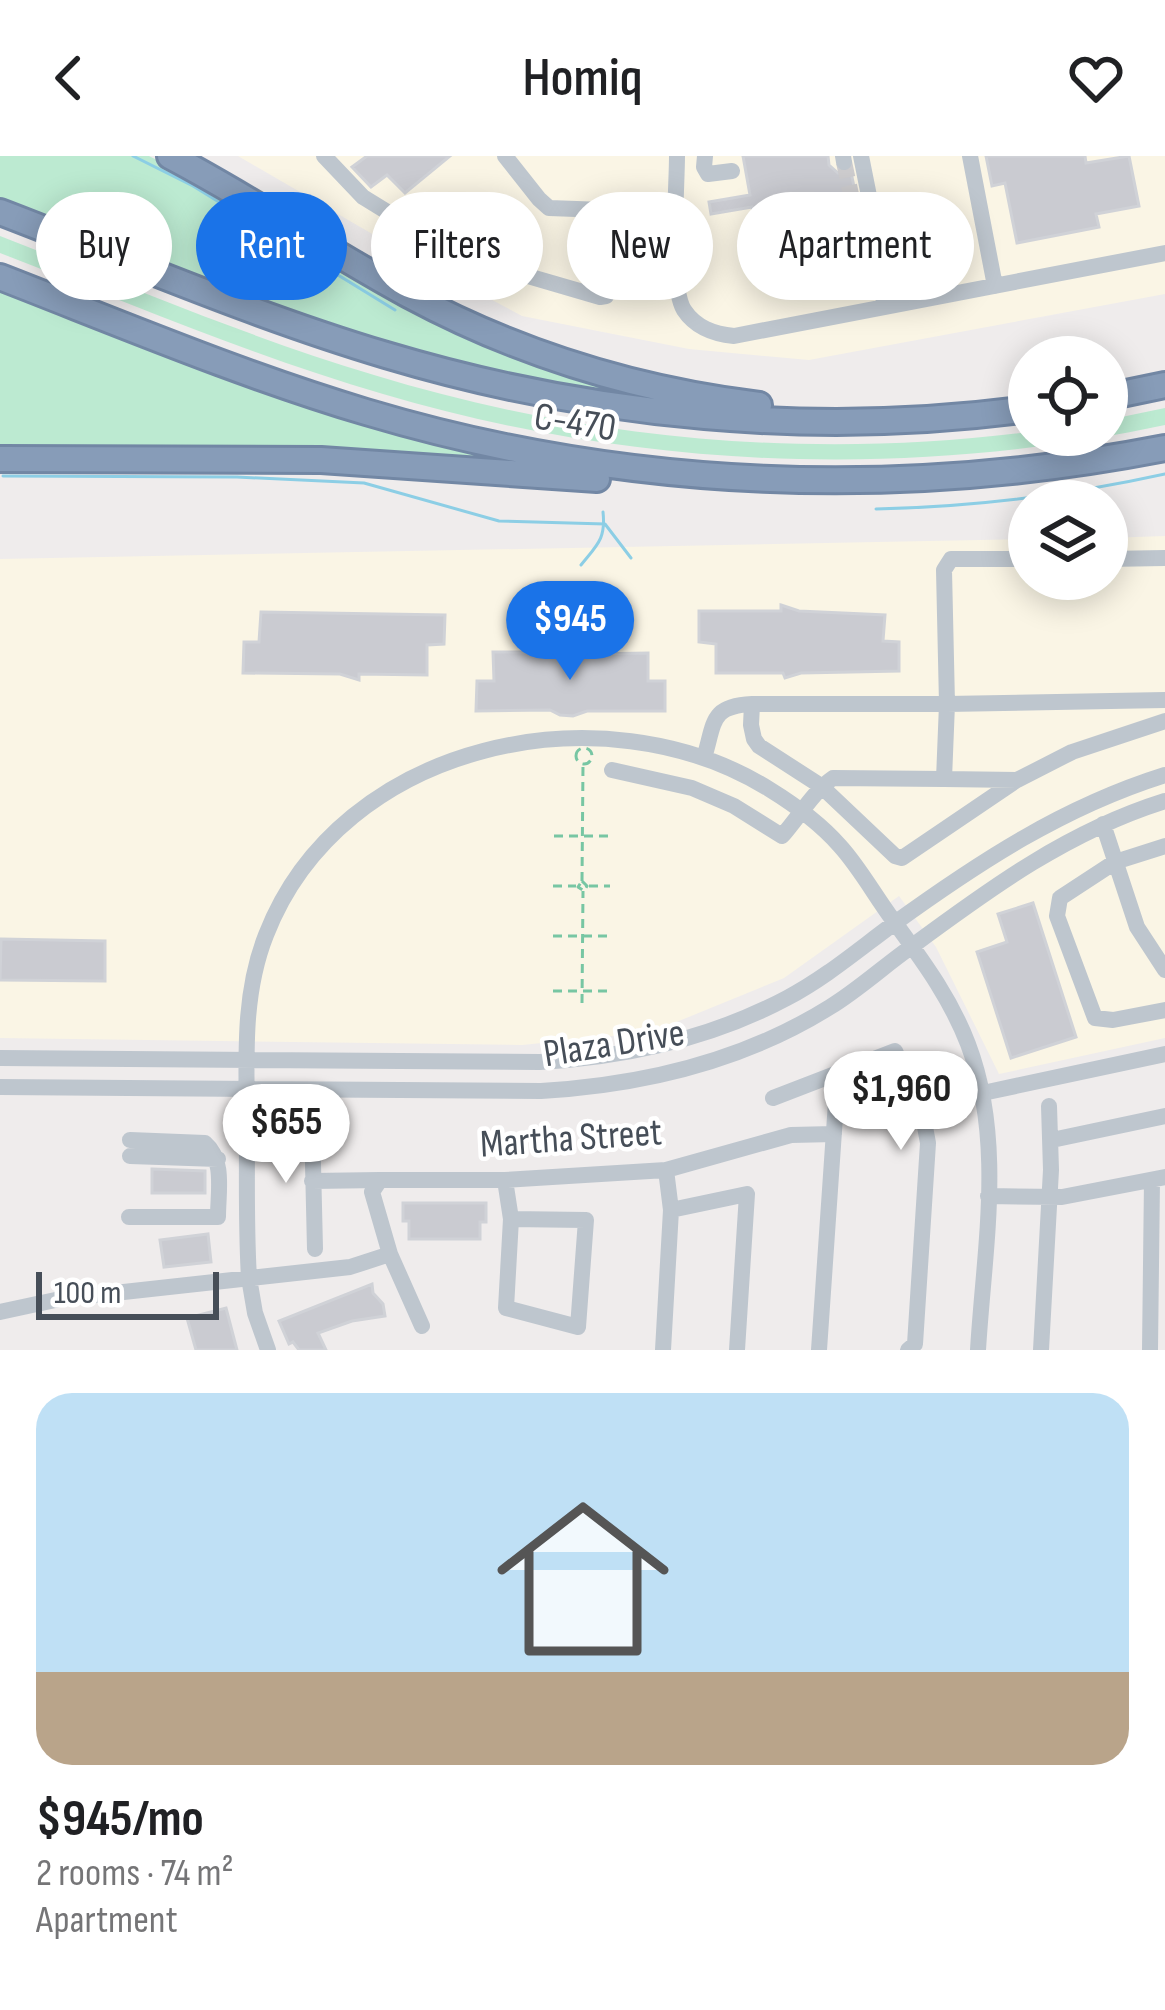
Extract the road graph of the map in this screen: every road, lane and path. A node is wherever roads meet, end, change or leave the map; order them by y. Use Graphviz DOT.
graph roads {
  1 [pos="170,156"];
  2 [pos="324,156"];
  3 [pos="505,156"];
  4 [pos="677,156"];
  5 [pos="705,156"];
  6 [pos="970,156"];
  7 [pos="849,158"];
  8 [pos="732,171"];
  9 [pos="861,192"];
  10 [pos="0,212"];
  11 [pos="1165,253"];
  12 [pos="0,277"];
  13 [pos="995,286"];
  14 [pos="884,300"];
  15 [pos="885,306"];
  16 [pos="1165,385"];
  17 [pos="1128,393"];
  18 [pos="1008,411"];
  19 [pos="994,413"];
  20 [pos="1165,448"];
  21 [pos="0,459"];
  22 [pos="772,481"];
  23 [pos="1165,558"];
  24 [pos="1008,559"];
  25 [pos="1128,559"];
  26 [pos="1165,700"];
  27 [pos="752,704"];
  28 [pos="947,704"];
  29 [pos="1165,721"];
  30 [pos="704,758"];
  31 [pos="584,764"];
  32 [pos="612,770"];
  33 [pos="1165,775"];
  34 [pos="944,779"];
  35 [pos="1017,780"];
  36 [pos="821,786"];
  37 [pos="1165,801"];
  38 [pos="804,812"];
  39 [pos="1103,824"];
  40 [pos="554,836"];
  41 [pos="583,836"];
  42 [pos="611,836"];
  43 [pos="1165,846"];
  44 [pos="1115,862"];
  45 [pos="554,886"];
  46 [pos="583,886"];
  47 [pos="610,886"];
  48 [pos="895,923"];
  49 [pos="553,936"];
  50 [pos="583,936"];
  51 [pos="609,936"];
  52 [pos="913,945"];
  53 [pos="1165,970"];
  54 [pos="553,991"];
  55 [pos="582,991"];
  56 [pos="608,991"];
  57 [pos="582,1003"];
  58 [pos="1165,1010"];
  59 [pos="1165,1054"];
  60 [pos="0,1058"];
  61 [pos="247,1059"];
  62 [pos="838,1073"];
  63 [pos="0,1087"];
  64 [pos="247,1088"];
  65 [pos="983,1093"];
  66 [pos="773,1098"];
  67 [pos="1049,1106"];
  68 [pos="1165,1116"];
  69 [pos="312,1122"];
  70 [pos="834,1134"];
  71 [pos="1052,1140"];
  72 [pos="130,1148"];
  73 [pos="666,1170"];
  74 [pos="1158,1179"];
  75 [pos="380,1180"];
  76 [pos="505,1180"];
  77 [pos="312,1181"];
  78 [pos="988,1196"];
  79 [pos="1050,1198"];
  80 [pos="671,1210"];
  81 [pos="129,1216"];
  82 [pos="511,1219"];
  83 [pos="315,1249"];
  84 [pos="391,1255"];
  85 [pos="249,1278"];
  86 [pos="0,1312"];
  87 [pos="422,1326"];
  88 [pos="268,1350"];
  89 [pos="663,1350"];
  90 [pos="737,1350"];
  91 [pos="819,1350"];
  92 [pos="908,1350"];
  93 [pos="977,1350"];
  94 [pos="1041,1350"];
  95 [pos="1150,1350"];
  1 -- 19 [label="highway"];
  2 -- 3 [label="street"];
  4 -- 15 [label="street"];
  5 -- 8 [label="street"];
  6 -- 13 [label="street"];
  7 -- 9 [label="street"];
  10 -- 19 [label="highway, C-470"];
  11 -- 13 [label="street"];
  12 -- 22 [label="highway, C-470"];
  13 -- 15 [label="street"];
  14 -- 15 [label="street"];
  16 -- 17 [label="highway"];
  18 -- 19 [label="highway, C-470"];
  20 -- 22 [label="highway, C-470"];
  21 -- 22 [label="highway"];
  23 -- 25 [label="street"];
  24 -- 28 [label="street"];
  26 -- 28 [label="street"];
  27 -- 28 [label="street"];
  27 -- 30 [label="street"];
  27 -- 36 [label="street"];
  28 -- 34 [label="street"];
  29 -- 35 [label="street"];
  30 -- 38 [label="street"];
  30 -- 61 [label="street"];
  31 -- 41 [label="path"];
  32 -- 38 [label="street"];
  33 -- 48 [label="street, Plaza Drive"];
  34 -- 35 [label="street"];
  34 -- 36 [label="street"];
  35 -- 36 [label="street"];
  36 -- 38 [label="street"];
  37 -- 39 [label="street, Plaza Drive"];
  38 -- 48 [label="street"];
  39 -- 44 [label="street"];
  39 -- 52 [label="street, Plaza Drive"];
  40 -- 41 [label="path"];
  41 -- 42 [label="path"];
  41 -- 46 [label="path"];
  43 -- 44 [label="street"];
  44 -- 53 [label="street"];
  44 -- 58 [label="street"];
  45 -- 46 [label="path"];
  46 -- 47 [label="path"];
  46 -- 50 [label="path"];
  48 -- 52 [label="street"];
  48 -- 61 [label="street, Plaza Drive"];
  49 -- 50 [label="path"];
  50 -- 51 [label="path"];
  50 -- 55 [label="path"];
  52 -- 64 [label="street, Plaza Drive"];
  52 -- 65 [label="street"];
  54 -- 55 [label="path"];
  55 -- 56 [label="path"];
  55 -- 57 [label="path"];
  59 -- 65 [label="street"];
  60 -- 61 [label="street, Plaza Drive"];
  61 -- 64 [label="street"];
  62 -- 66 [label="street"];
  62 -- 70 [label="street"];
  62 -- 92 [label="street"];
  63 -- 64 [label="street, Plaza Drive"];
  64 -- 85 [label="street"];
  65 -- 78 [label="street"];
  67 -- 71 [label="street"];
  68 -- 71 [label="street"];
  69 -- 77 [label="street"];
  70 -- 73 [label="street, Martha Street"];
  70 -- 91 [label="street"];
  71 -- 79 [label="street"];
  72 -- 81 [label="street"];
  73 -- 76 [label="street, Martha Street"];
  73 -- 80 [label="street"];
  74 -- 79 [label="street"];
  74 -- 95 [label="street"];
  75 -- 76 [label="street, Martha Street"];
  75 -- 77 [label="street, Martha Street"];
  75 -- 84 [label="street"];
  76 -- 82 [label="street"];
  77 -- 83 [label="street"];
  78 -- 79 [label="street"];
  78 -- 93 [label="street"];
  79 -- 94 [label="street"];
  80 -- 89 [label="street"];
  80 -- 90 [label="street"];
  82 -- 82 [label="street"];
  84 -- 85 [label="street"];
  84 -- 87 [label="street"];
  85 -- 86 [label="street"];
  85 -- 88 [label="street"];
}
